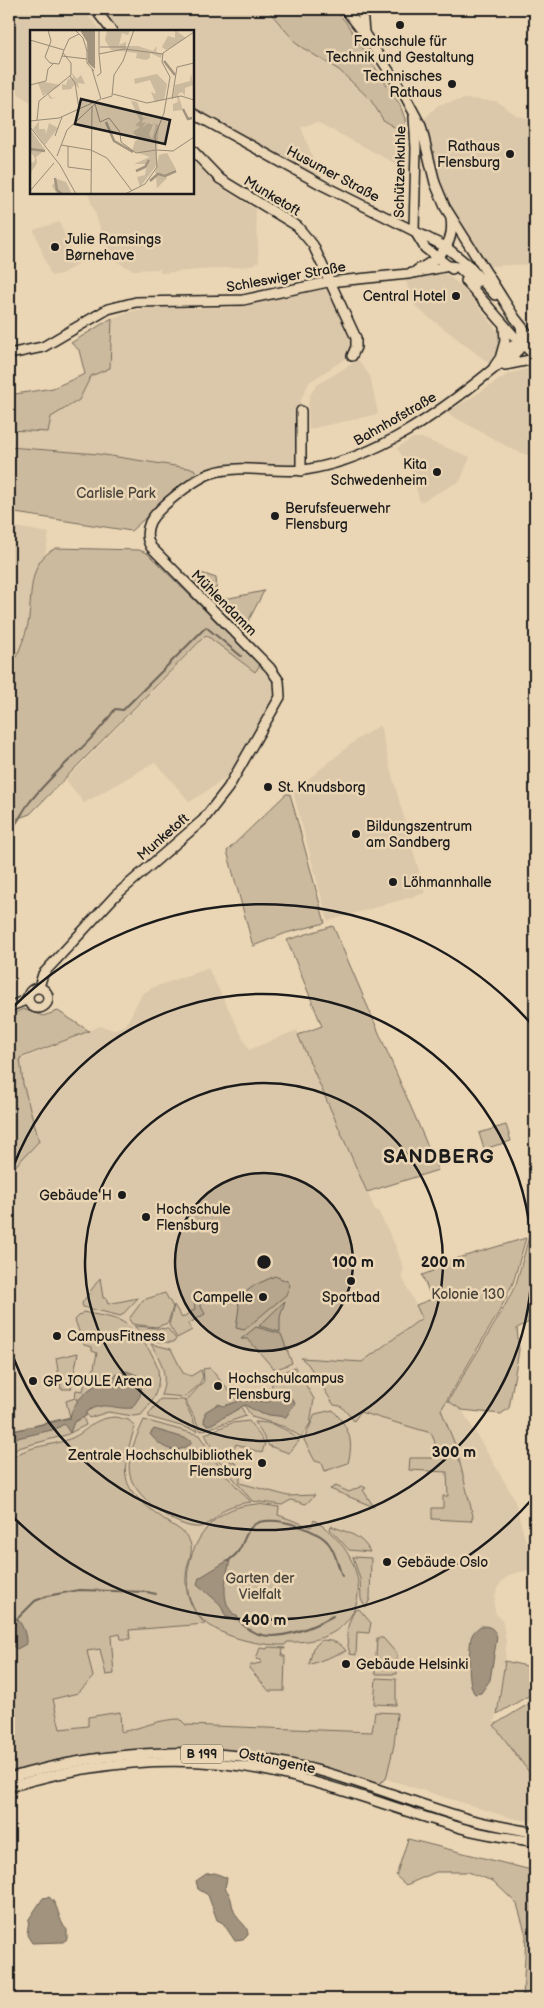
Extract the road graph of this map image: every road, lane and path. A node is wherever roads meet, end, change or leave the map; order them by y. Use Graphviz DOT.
graph roads {
  1 [pos="95,9"];
  2 [pos="345,9"];
  3 [pos="362,9"];
  4 [pos="111,30"];
  5 [pos="364,33"];
  6 [pos="414,114"];
  7 [pos="197,118"];
  8 [pos="194,152"];
  9 [pos="450,214"];
  10 [pos="414,230"];
  11 [pos="446,247"];
  12 [pos="436,258"];
  13 [pos="449,266"];
  14 [pos="404,274"];
  15 [pos="484,277"];
  16 [pos="332,281"];
  17 [pos="504,326"];
  18 [pos="521,326"];
  19 [pos="535,343"];
  20 [pos="522,344"];
  21 [pos="535,347"];
  22 [pos="9,354"];
  23 [pos="352,356"];
  24 [pos="501,356"];
  25 [pos="535,358"];
  26 [pos="493,370"];
  27 [pos="302,411"];
  28 [pos="301,471"];
  29 [pos="147,537"];
  30 [pos="281,689"];
  31 [pos="39,987"];
  32 [pos="28,999"];
  33 [pos="9,1007"];
  34 [pos="9,1778"];
  35 [pos="9,1787"];
  36 [pos="535,1833"];
  37 [pos="535,1842"];
  1 -- 4 [label="main road"];
  2 -- 5 [label="main road, Schützenkuhle"];
  3 -- 5 [label="main road, Schützenkuhle"];
  5 -- 6 [label="main road, Schützenkuhle"];
  6 -- 9 [label="main road, Schützenkuhle"];
  6 -- 10 [label="main road, Schützenkuhle"];
  7 -- 10 [label="main road, Husumer Straße"];
  8 -- 16 [label="main road, Munketoft"];
  9 -- 11 [label="main road"];
  9 -- 15 [label="main road, Schützenkuhle"];
  10 -- 11 [label="main road, Husumer Straße"];
  10 -- 12 [label="main road"];
  11 -- 12 [label="main road"];
  11 -- 15 [label="main road, Husumer Straße"];
  12 -- 13 [label="main road"];
  12 -- 14 [label="main road"];
  13 -- 14 [label="main road, Schleswiger Straße"];
  13 -- 15 [label="main road"];
  13 -- 17 [label="main road"];
  14 -- 16 [label="main road, Schleswiger Straße"];
  15 -- 18 [label="main road, Schützenkuhle"];
  16 -- 22 [label="main road, Schleswiger Straße"];
  16 -- 23 [label="main road, Munketoft"];
  17 -- 20 [label="main road"];
  17 -- 24 [label="main road, Bahnhofstraße"];
  18 -- 19 [label="main road, Schützenkuhle"];
  18 -- 20 [label="main road"];
  20 -- 21 [label="main road"];
  20 -- 24 [label="main road, Bahnhofstraße"];
  20 -- 25 [label="main road"];
  20 -- 26 [label="main road, Bahnhofstraße"];
  24 -- 26 [label="main road, Bahnhofstraße"];
  25 -- 26 [label="main road, Bahnhofstraße"];
  26 -- 28 [label="main road, Bahnhofstraße"];
  27 -- 28 [label="main road"];
  28 -- 29 [label="main road, Bahnhofstraße"];
  29 -- 30 [label="main road, Mühlendamm"];
  30 -- 31 [label="main road, Munketoft"];
  31 -- 32 [label="main road, Munketoft"];
  31 -- 32 [label="main road"];
  32 -- 33 [label="main road, Munketoft"];
  34 -- 36 [label="main road, Osttangente / B 199"];
  35 -- 37 [label="main road, Osttangente / B 199"];
}
